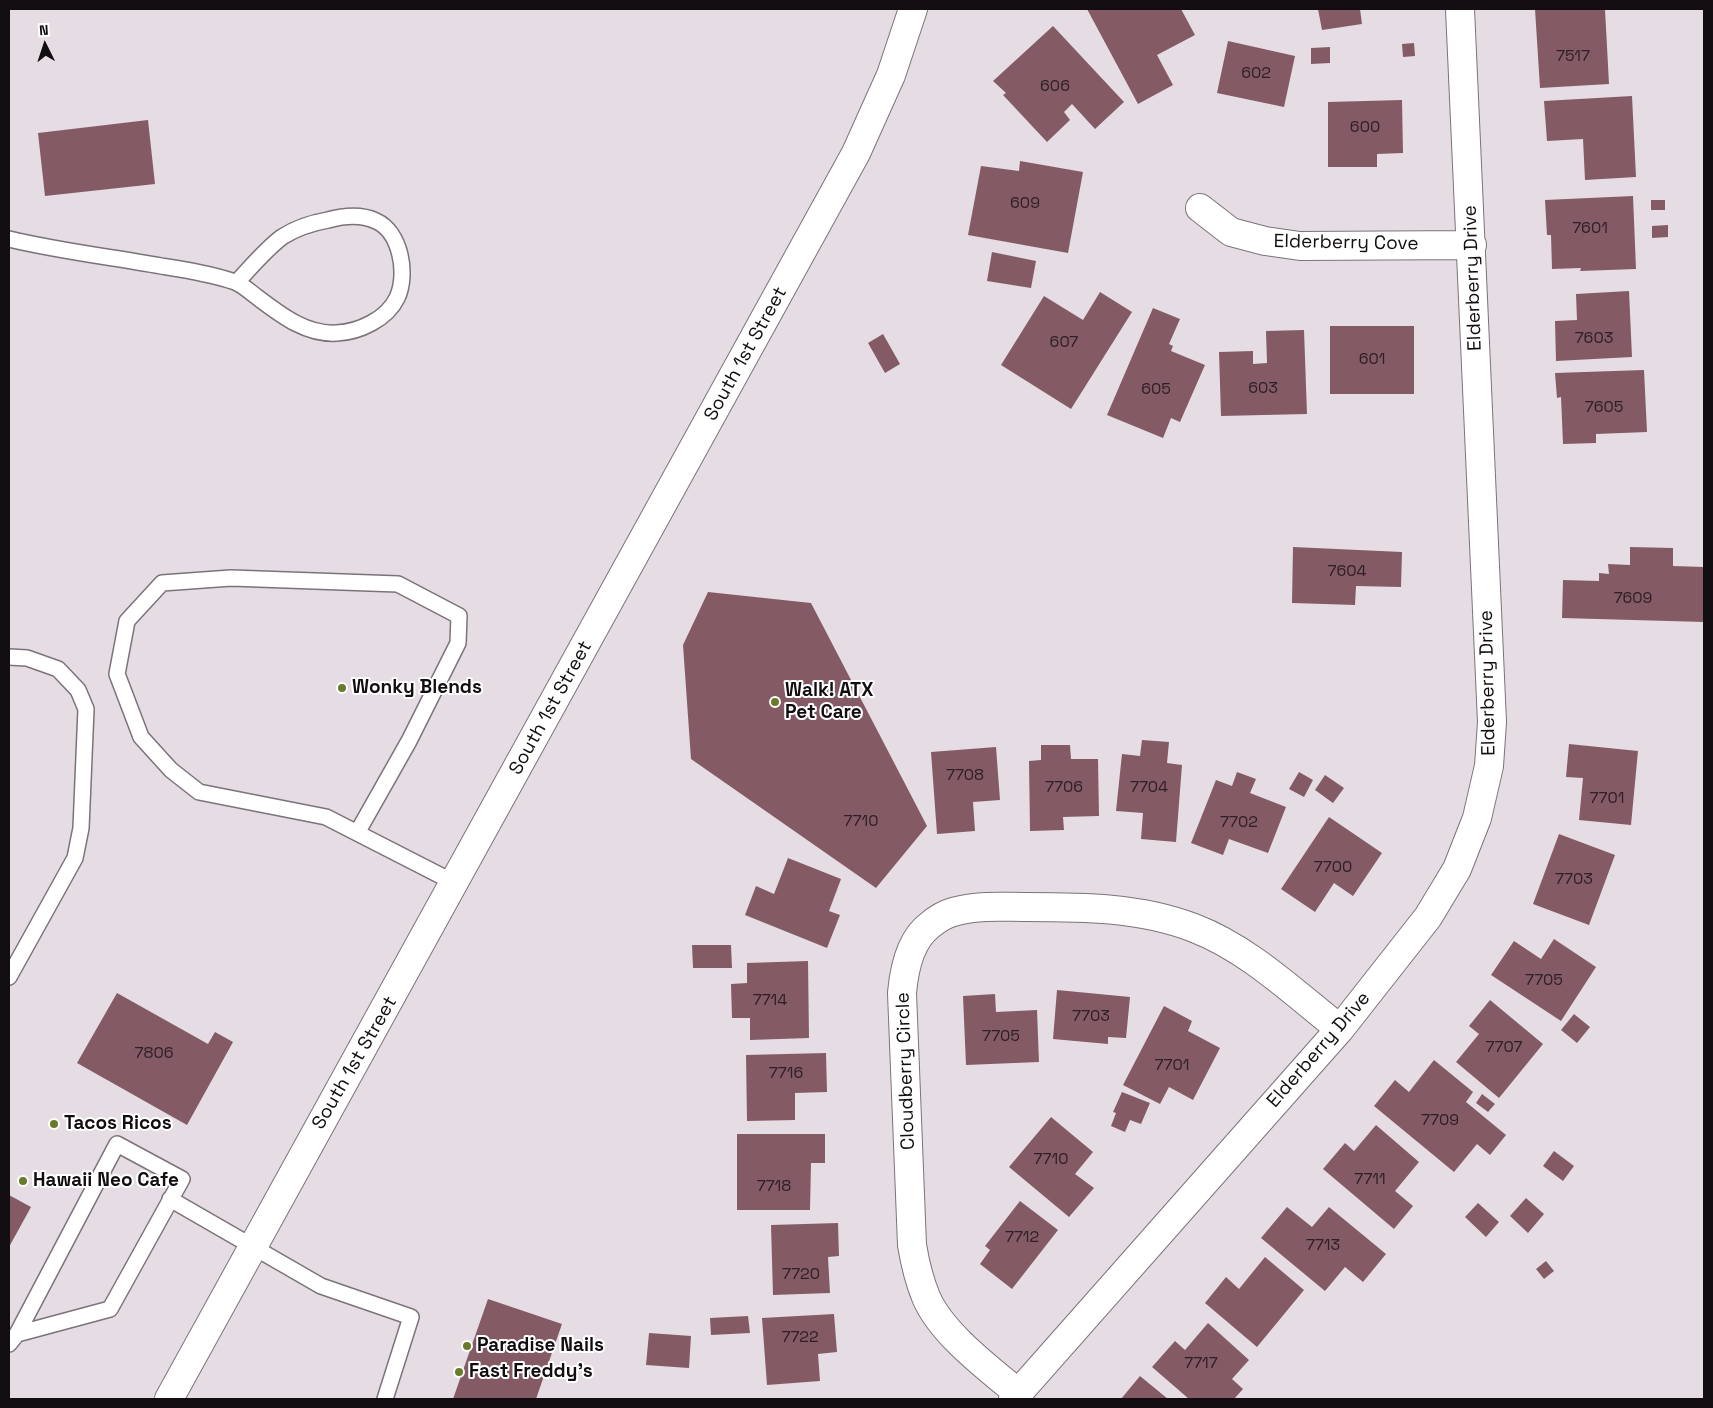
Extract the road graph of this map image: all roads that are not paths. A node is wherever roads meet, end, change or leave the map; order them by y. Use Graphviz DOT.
graph roads {
  1 [pos="913,9"];
  2 [pos="1460,9"];
  3 [pos="1200,208"];
  4 [pos="9,240"];
  5 [pos="1472,245"];
  6 [pos="237,282"];
  7 [pos="9,657"];
  8 [pos="357,833"];
  9 [pos="455,883"];
  10 [pos="9,977"];
  11 [pos="1340,1029"];
  12 [pos="170,1199"];
  13 [pos="252,1247"];
  14 [pos="13,1339"];
  15 [pos="1015,1396"];
  16 [pos="169,1399"];
  17 [pos="384,1399"];
  1 -- 9 [label="street, South 1st Street"];
  2 -- 5 [label="street, Elderberry Drive"];
  3 -- 5 [label="street, Elderberry Cove"];
  4 -- 6 [label="lane"];
  5 -- 11 [label="street, Elderberry Drive"];
  6 -- 6 [label="lane"];
  7 -- 10 [label="lane"];
  8 -- 8 [label="lane"];
  8 -- 9 [label="lane"];
  9 -- 13 [label="street, South 1st Street"];
  11 -- 15 [label="street, Elderberry Drive"];
  11 -- 15 [label="street, Cloudberry Circle"];
  12 -- 13 [label="lane"];
  12 -- 14 [label="lane"];
  12 -- 14 [label="lane"];
  13 -- 16 [label="street, South 1st Street"];
  13 -- 17 [label="lane"];
}
